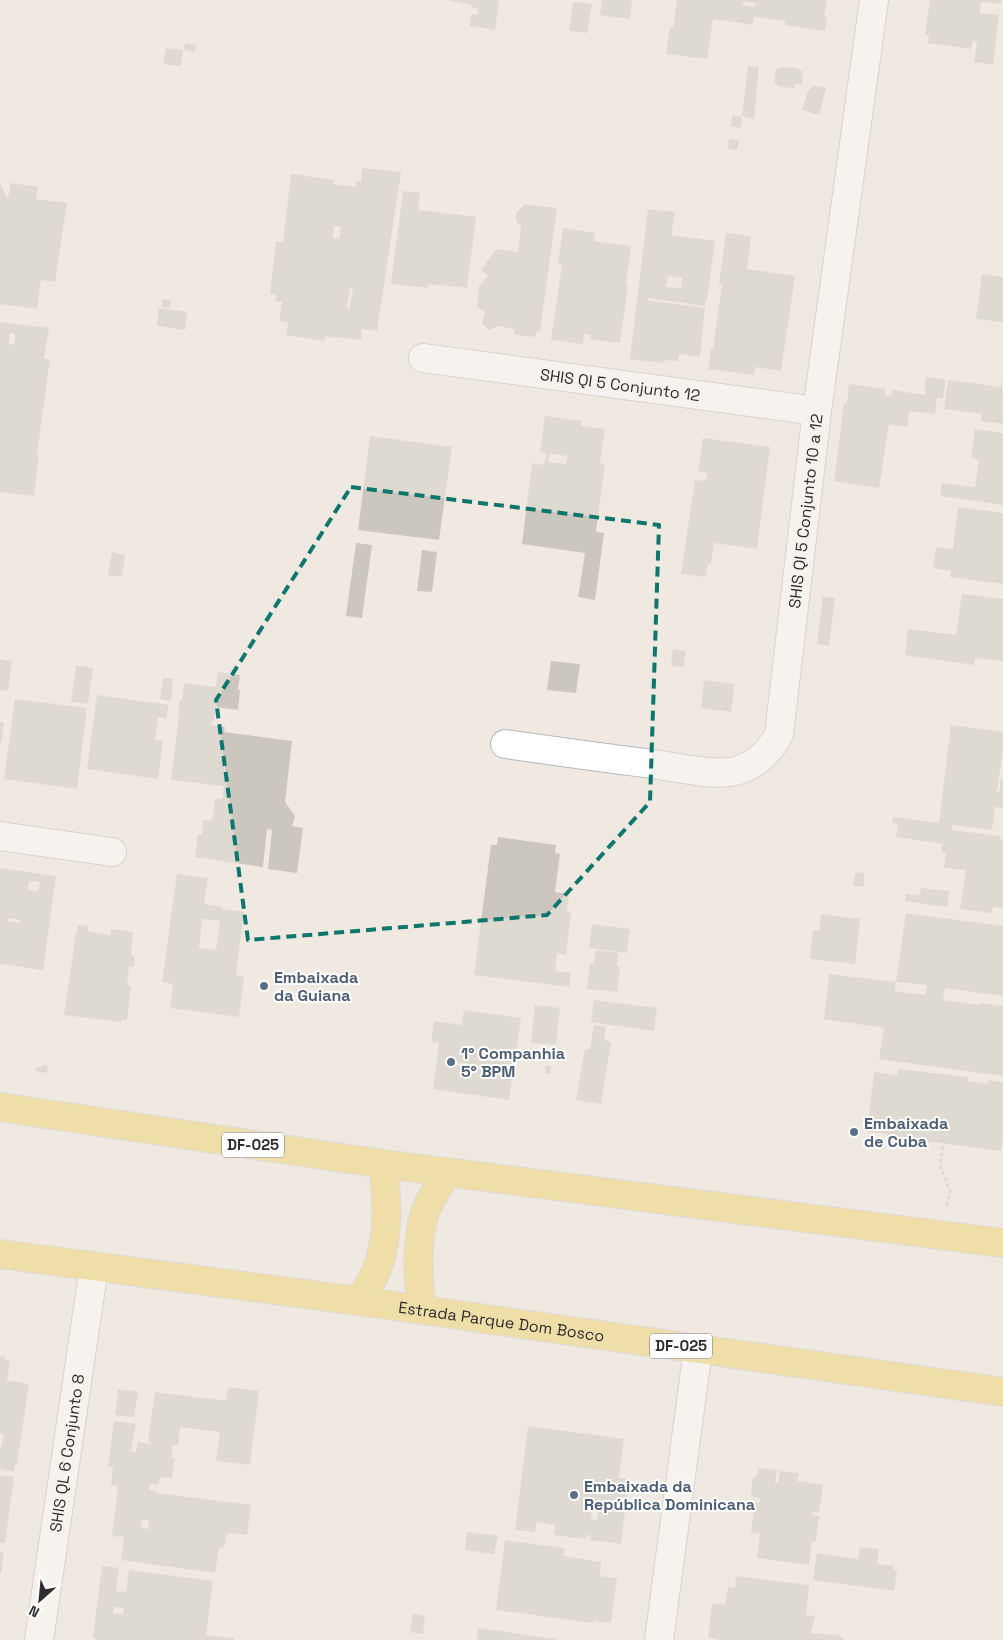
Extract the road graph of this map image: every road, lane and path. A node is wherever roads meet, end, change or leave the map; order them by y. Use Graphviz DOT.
graph roads {
  1 [pos="874,0"];
  2 [pos="423,358"];
  3 [pos="817,411"];
  4 [pos="505,744"];
  5 [pos="0,836"];
  6 [pos="112,852"];
  7 [pos="0,1107"];
  8 [pos="943,1146"];
  9 [pos="382,1164"];
  10 [pos="447,1173"];
  11 [pos="945,1216"];
  12 [pos="1003,1243"];
  13 [pos="0,1254"];
  14 [pos="94,1267"];
  15 [pos="359,1301"];
  16 [pos="422,1310"];
  17 [pos="698,1348"];
  18 [pos="1003,1392"];
  19 [pos="39,1640"];
  20 [pos="659,1640"];
  1 -- 3 [label="street, SHIS QI 5 Conjunto 10 a 12"];
  2 -- 3 [label="street, SHIS QI 5 Conjunto 12"];
  3 -- 4 [label="street, SHIS QI 5 Conjunto 10 a 12"];
  5 -- 6 [label="street"];
  7 -- 9 [label="main road, DF-025"];
  8 -- 11 [label="path"];
  9 -- 10 [label="main road, DF-025"];
  9 -- 15 [label="main road"];
  10 -- 12 [label="main road, DF-025"];
  10 -- 16 [label="main road"];
  13 -- 14 [label="main road, Estrada Parque Dom Bosco / DF-025"];
  14 -- 15 [label="main road, Estrada Parque Dom Bosco / DF-025"];
  14 -- 19 [label="street, SHIS QL 6 Conjunto 8"];
  15 -- 16 [label="main road, Estrada Parque Dom Bosco / DF-025"];
  16 -- 17 [label="main road, Estrada Parque Dom Bosco / DF-025"];
  17 -- 18 [label="main road, Estrada Parque Dom Bosco / DF-025"];
  17 -- 20 [label="street"];
}
